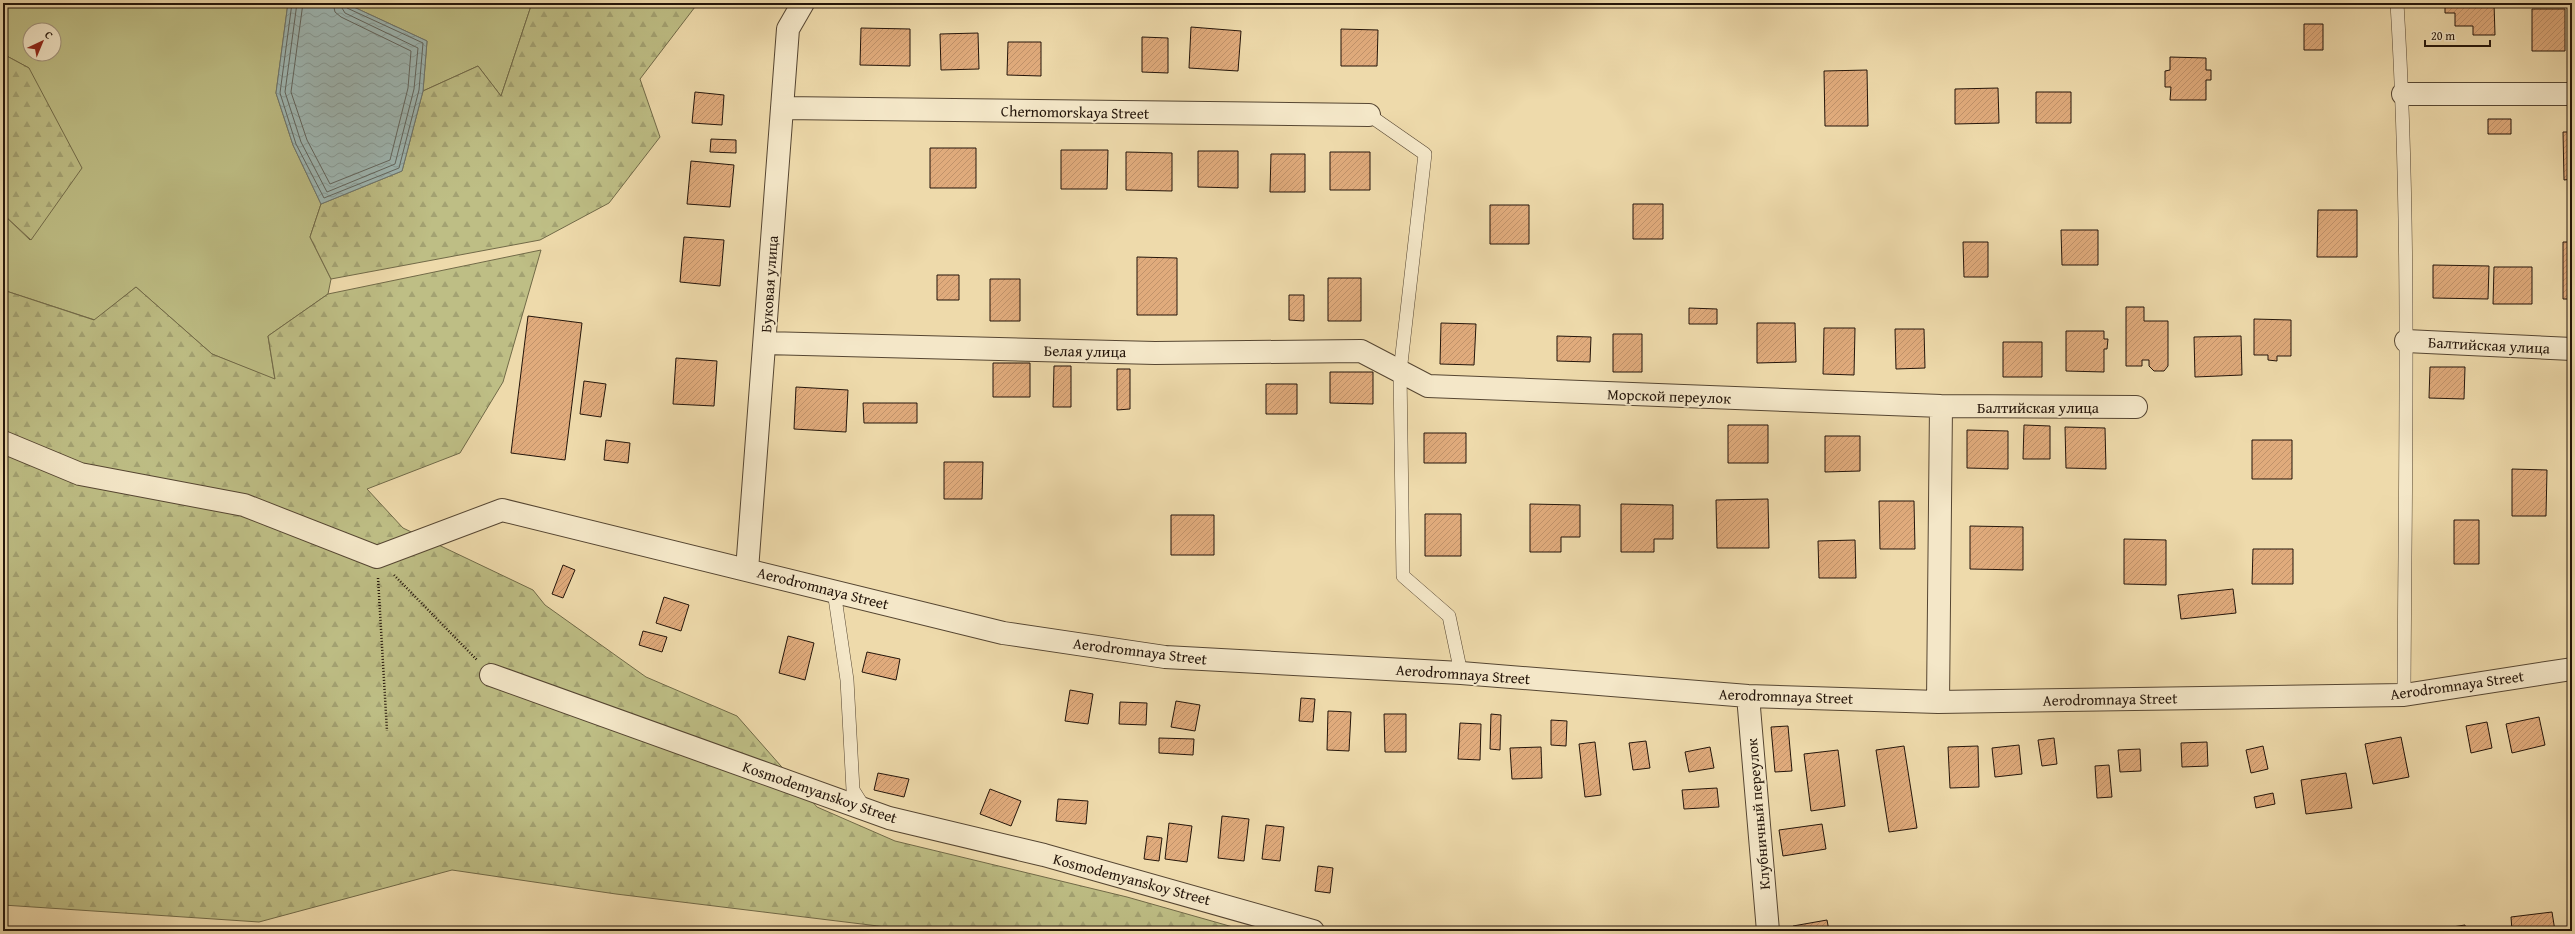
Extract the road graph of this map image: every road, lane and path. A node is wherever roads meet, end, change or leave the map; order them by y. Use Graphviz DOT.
graph roads {
  1 [pos="803,3"];
  2 [pos="2397,3"];
  3 [pos="2403,94"];
  4 [pos="2572,94"];
  5 [pos="782,108"];
  6 [pos="1369,116"];
  7 [pos="2406,341"];
  8 [pos="765,343"];
  9 [pos="2572,349"];
  10 [pos="1400,372"];
  11 [pos="1941,406"];
  12 [pos="2136,407"];
  13 [pos="3,442"];
  14 [pos="377,557"];
  15 [pos="747,570"];
  16 [pos="834,591"];
  17 [pos="2572,669"];
  18 [pos="1461,673"];
  19 [pos="491,675"];
  20 [pos="2404,695"];
  21 [pos="1748,696"];
  22 [pos="1938,702"];
  23 [pos="387,731"];
  24 [pos="865,809"];
  25 [pos="1313,931"];
  26 [pos="1768,931"];
  1 -- 5 [label="street, Буковая улица"];
  2 -- 3 [label="lane"];
  3 -- 4 [label="street"];
  3 -- 7 [label="lane"];
  5 -- 6 [label="street, Chernomorskaya Street"];
  5 -- 8 [label="street, Буковая улица"];
  6 -- 10 [label="lane"];
  7 -- 9 [label="street, Балтийская улица"];
  7 -- 20 [label="lane"];
  8 -- 10 [label="street, Белая улица"];
  8 -- 15 [label="street, Буковая улица"];
  10 -- 11 [label="street, Морской переулок"];
  10 -- 18 [label="lane"];
  11 -- 12 [label="street, Балтийская улица"];
  11 -- 22 [label="street"];
  13 -- 14 [label="street"];
  14 -- 15 [label="street, Aerodromnaya Street"];
  14 -- 19 [label="path"];
  14 -- 23 [label="path"];
  15 -- 16 [label="street, Aerodromnaya Street"];
  16 -- 18 [label="street, Aerodromnaya Street"];
  16 -- 24 [label="lane"];
  17 -- 20 [label="street, Aerodromnaya Street"];
  18 -- 21 [label="street, Aerodromnaya Street"];
  19 -- 24 [label="street, Kosmodemyanskoy Street"];
  20 -- 22 [label="street, Aerodromnaya Street"];
  21 -- 22 [label="street, Aerodromnaya Street"];
  21 -- 26 [label="street, Клубничный переулок"];
  24 -- 25 [label="street, Kosmodemyanskoy Street"];
}
